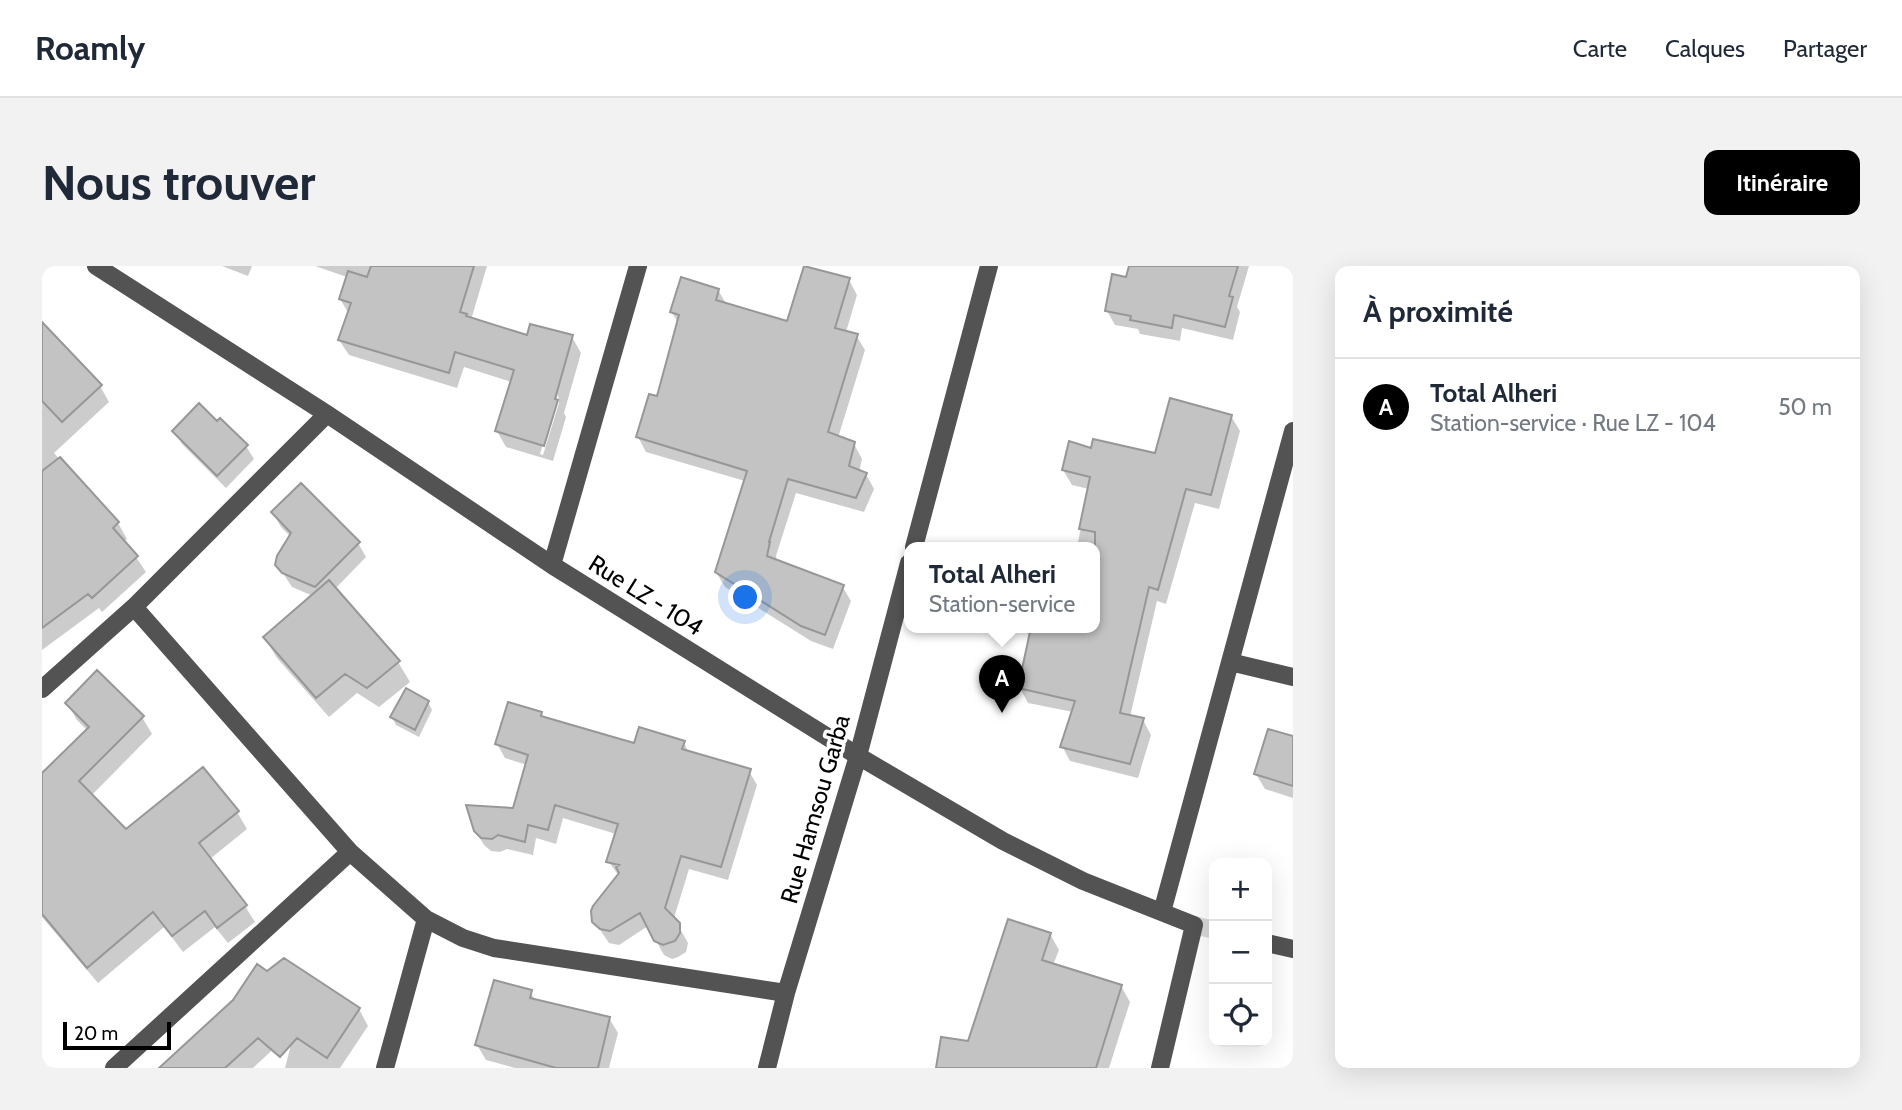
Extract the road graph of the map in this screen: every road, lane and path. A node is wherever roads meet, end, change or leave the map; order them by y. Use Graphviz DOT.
graph roads {
  1 [pos="96,266"];
  2 [pos="638,266"];
  3 [pos="989,266"];
  4 [pos="327,414"];
  5 [pos="1293,431"];
  6 [pos="915,542"];
  7 [pos="552,565"];
  8 [pos="904,582"];
  9 [pos="134,607"];
  10 [pos="1230,662"];
  11 [pos="1293,677"];
  12 [pos="42,689"];
  13 [pos="858,757"];
  14 [pos="350,852"];
  15 [pos="1162,912"];
  16 [pos="426,919"];
  17 [pos="1272,944"];
  18 [pos="1293,949"];
  19 [pos="786,993"];
  20 [pos="114,1068"];
  21 [pos="385,1068"];
  22 [pos="767,1068"];
  23 [pos="1160,1068"];
  1 -- 4 [label="street, Rue LZ - 104"];
  2 -- 7 [label="street"];
  3 -- 6 [label="street"];
  4 -- 7 [label="street, Rue LZ - 104"];
  4 -- 9 [label="street"];
  5 -- 10 [label="street"];
  7 -- 13 [label="street, Rue LZ - 104"];
  8 -- 13 [label="street, Rue Hamsou Garba"];
  9 -- 12 [label="street"];
  9 -- 14 [label="street"];
  10 -- 11 [label="street"];
  10 -- 15 [label="street"];
  13 -- 15 [label="street, Rue LZ - 104"];
  13 -- 19 [label="street, Rue Hamsou Garba"];
  14 -- 16 [label="street"];
  14 -- 20 [label="street"];
  15 -- 23 [label="street, Rue LZ - 104"];
  16 -- 19 [label="street"];
  16 -- 21 [label="street"];
  17 -- 18 [label="street"];
  19 -- 22 [label="street, Rue Hamsou Garba"];
}
